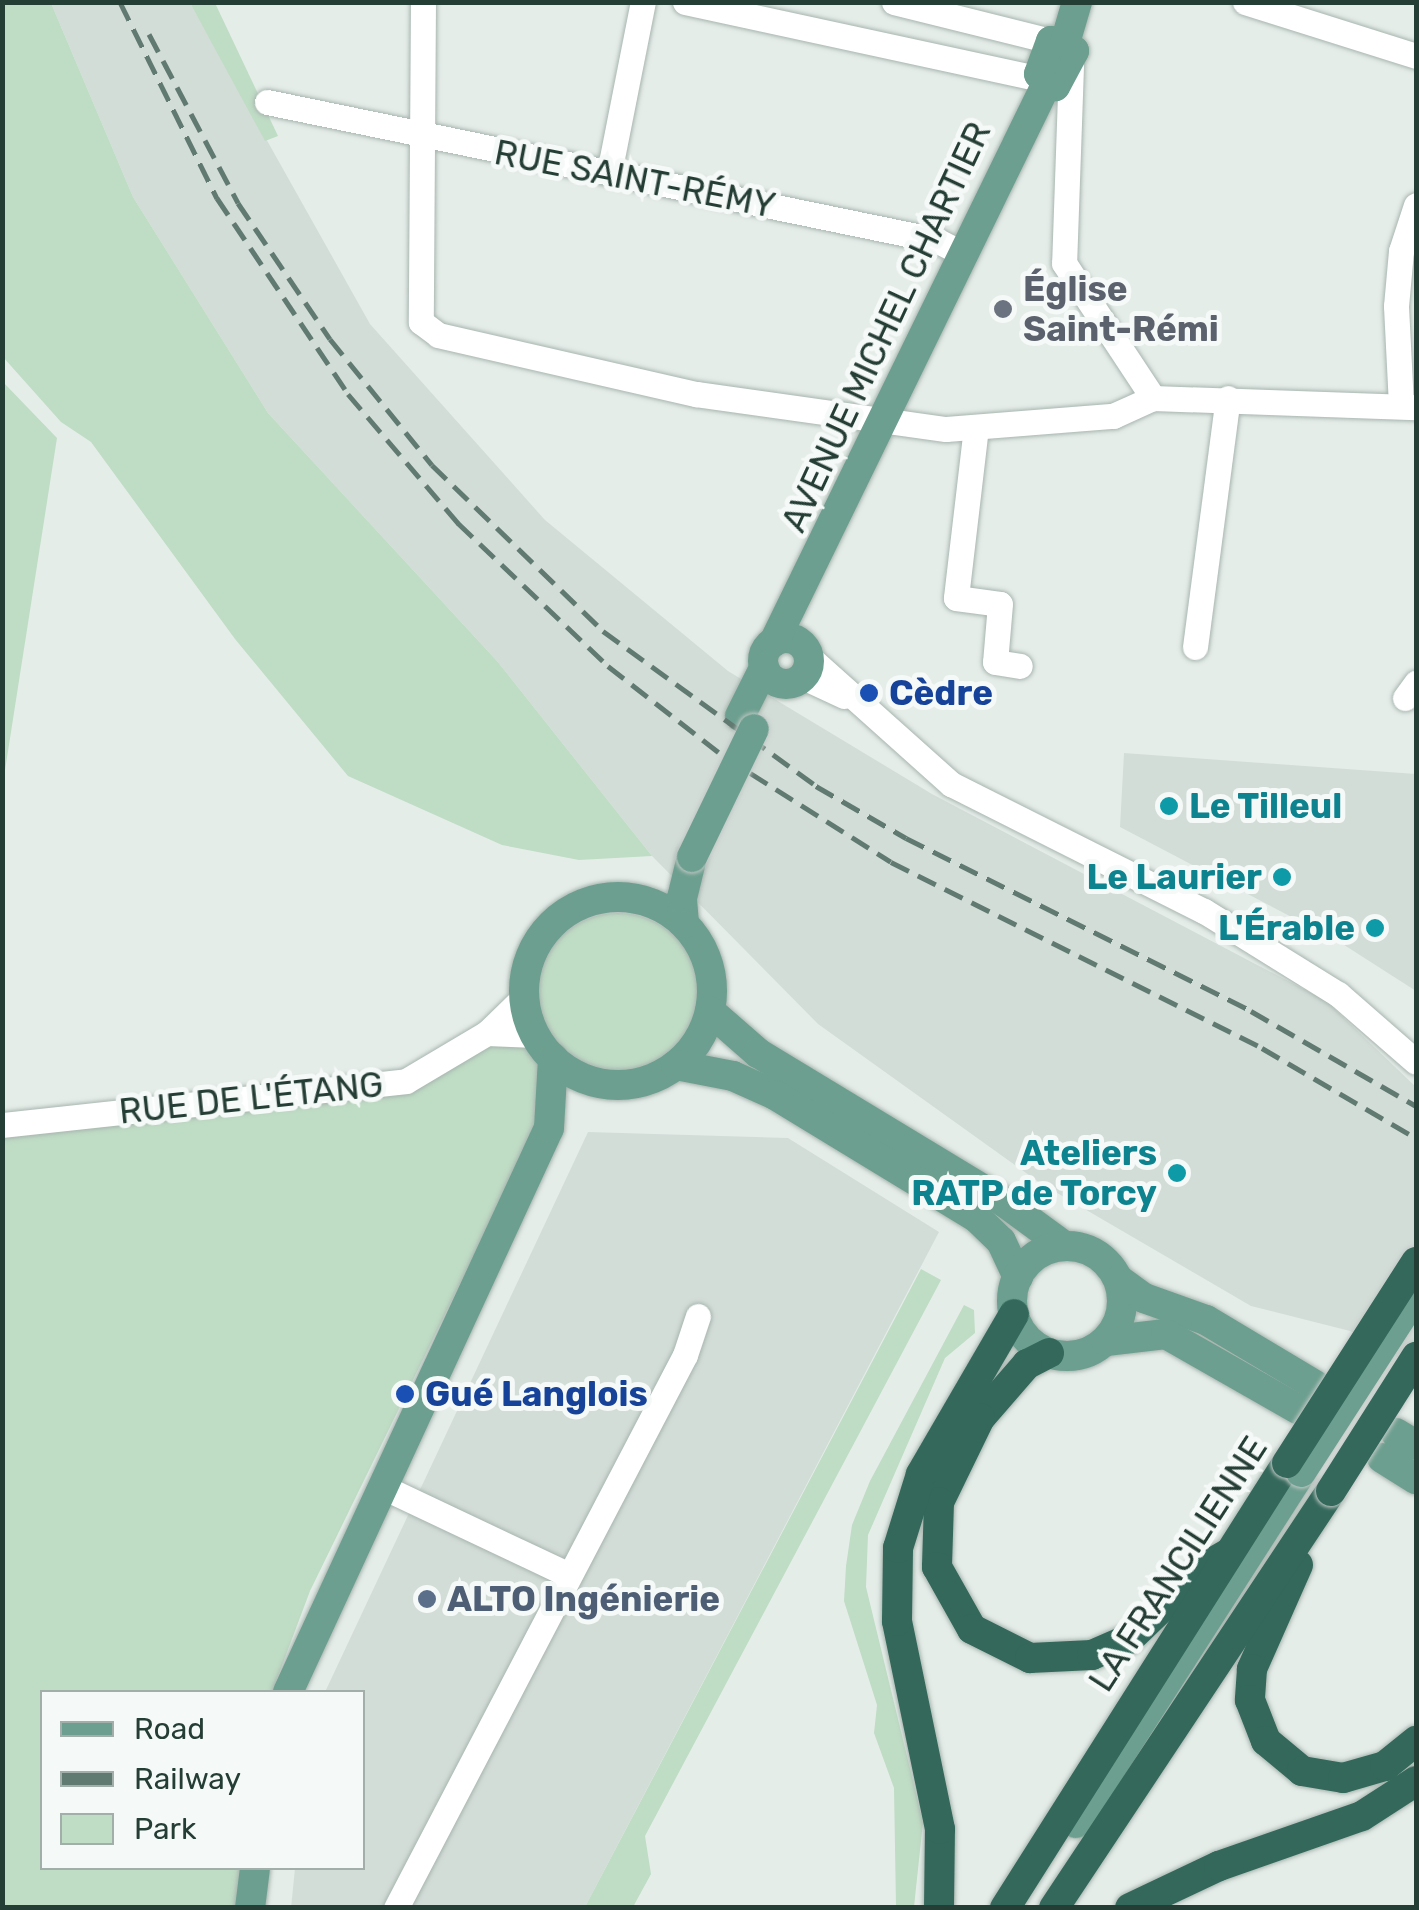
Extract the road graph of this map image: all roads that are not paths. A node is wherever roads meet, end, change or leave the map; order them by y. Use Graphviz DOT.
graph roads {
  1 [pos="423,2"];
  2 [pos="643,2"];
  3 [pos="685,2"];
  4 [pos="894,2"];
  5 [pos="1077,2"];
  6 [pos="1245,2"];
  7 [pos="1062,50"];
  8 [pos="1416,56"];
  9 [pos="1043,82"];
  10 [pos="267,102"];
  11 [pos="422,136"];
  12 [pos="609,172"];
  13 [pos="1416,205"];
  14 [pos="961,253"];
  15 [pos="1152,398"];
  16 [pos="1228,398"];
  17 [pos="1409,406"];
  18 [pos="883,421"];
  19 [pos="976,427"];
  20 [pos="1195,647"];
  21 [pos="789,662"];
  22 [pos="1020,666"];
  23 [pos="687,852"];
  24 [pos="644,900"];
  25 [pos="684,923"];
  26 [pos="524,996"];
  27 [pos="710,1012"];
  28 [pos="487,1033"];
  29 [pos="544,1046"];
  30 [pos="1416,1062"];
  31 [pos="676,1064"];
  32 [pos="598,1082"];
  33 [pos="2,1125"];
  34 [pos="549,1128"];
  35 [pos="1063,1245"];
  36 [pos="1416,1262"];
  37 [pos="1018,1276"];
  38 [pos="1119,1280"];
  39 [pos="1416,1294"];
  40 [pos="1014,1314"];
  41 [pos="698,1316"];
  42 [pos="1106,1341"];
  43 [pos="1050,1353"];
  44 [pos="1416,1358"];
  45 [pos="1398,1445"];
  46 [pos="1294,1468"];
  47 [pos="1416,1478"];
  48 [pos="385,1488"];
  49 [pos="1330,1492"];
  50 [pos="1229,1553"];
  51 [pos="567,1574"];
  52 [pos="289,1690"];
  53 [pos="1416,1741"];
  54 [pos="1416,1781"];
  55 [pos="255,1870"];
  56 [pos="250,1908"];
  57 [pos="396,1908"];
  58 [pos="939,1908"];
  59 [pos="1005,1908"];
  60 [pos="1018,1908"];
  61 [pos="1054,1908"];
  62 [pos="1130,1908"];
  1 -- 11 [label="street"];
  2 -- 12 [label="street"];
  3 -- 9 [label="street"];
  4 -- 7 [label="street"];
  5 -- 7 [label="main road"];
  6 -- 8 [label="street"];
  7 -- 9 [label="main road, AVENUE MICHEL CHARTIER"];
  7 -- 15 [label="street"];
  9 -- 14 [label="main road, AVENUE MICHEL CHARTIER"];
  10 -- 11 [label="street, RUE SAINT-RÉMY"];
  11 -- 12 [label="street, RUE SAINT-RÉMY"];
  11 -- 18 [label="street"];
  12 -- 14 [label="street, RUE SAINT-RÉMY"];
  13 -- 17 [label="street"];
  14 -- 18 [label="main road, AVENUE MICHEL CHARTIER"];
  15 -- 16 [label="street"];
  15 -- 19 [label="street"];
  16 -- 17 [label="street"];
  16 -- 20 [label="street"];
  18 -- 19 [label="street"];
  18 -- 21 [label="main road, AVENUE MICHEL CHARTIER"];
  19 -- 22 [label="street"];
  21 -- 23 [label="main road, bridge"];
  21 -- 30 [label="street"];
  23 -- 24 [label="main road"];
  23 -- 25 [label="main road"];
  24 -- 25 [label="main road"];
  24 -- 26 [label="main road"];
  25 -- 27 [label="main road"];
  26 -- 28 [label="street, RUE DE L'ÉTANG"];
  26 -- 29 [label="main road"];
  27 -- 31 [label="main road"];
  27 -- 35 [label="main road"];
  28 -- 29 [label="street"];
  28 -- 33 [label="street, RUE DE L'ÉTANG"];
  29 -- 32 [label="main road"];
  29 -- 34 [label="main road"];
  31 -- 32 [label="main road"];
  31 -- 37 [label="main road"];
  32 -- 34 [label="main road"];
  34 -- 48 [label="main road"];
  35 -- 37 [label="main road"];
  35 -- 38 [label="main road"];
  36 -- 46 [label="highway, LA FRANCILIENNE, bridge"];
  37 -- 40 [label="main road"];
  38 -- 42 [label="main road"];
  38 -- 42 [label="main road"];
  39 -- 46 [label="main road, bridge"];
  40 -- 43 [label="main road"];
  40 -- 58 [label="highway"];
  41 -- 51 [label="street"];
  42 -- 43 [label="main road"];
  43 -- 50 [label="highway"];
  44 -- 49 [label="highway, bridge"];
  45 -- 47 [label="main road"];
  46 -- 50 [label="highway, LA FRANCILIENNE"];
  46 -- 60 [label="main road"];
  48 -- 51 [label="street"];
  48 -- 52 [label="main road"];
  49 -- 53 [label="highway"];
  49 -- 61 [label="highway"];
  50 -- 59 [label="highway, LA FRANCILIENNE"];
  51 -- 57 [label="street"];
  54 -- 62 [label="highway"];
  55 -- 56 [label="main road"];
}
